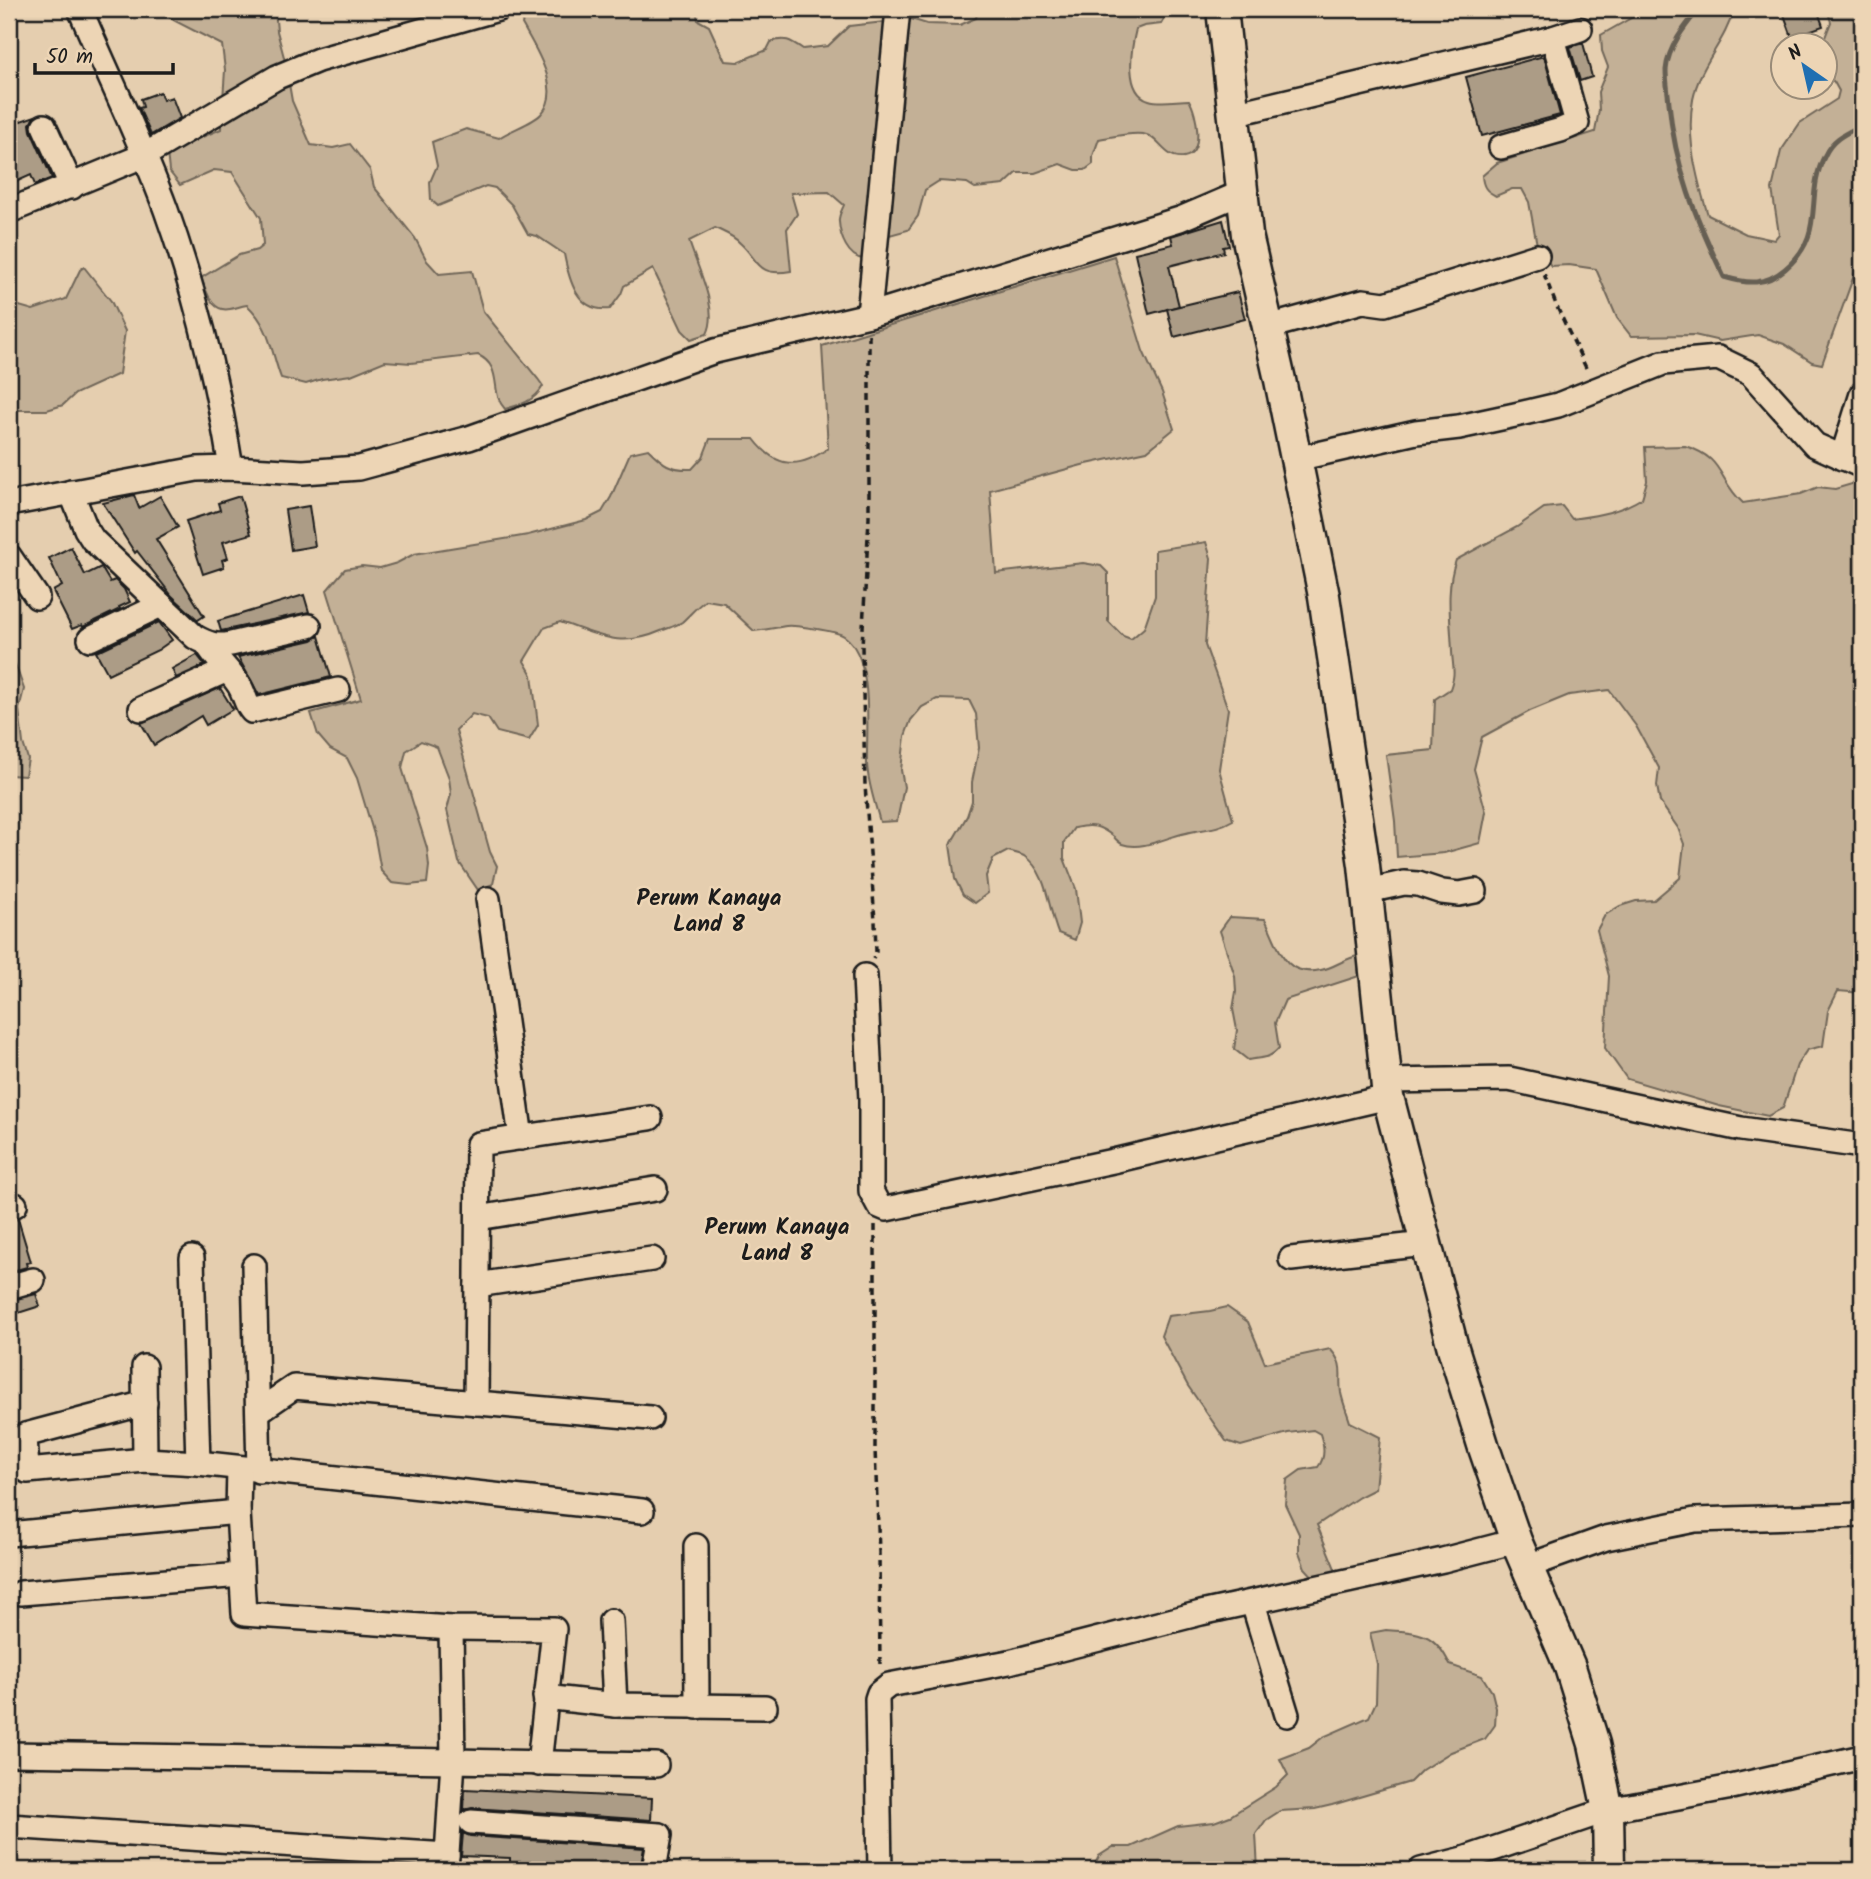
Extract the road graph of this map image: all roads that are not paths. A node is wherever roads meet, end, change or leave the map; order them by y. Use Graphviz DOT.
graph roads {
  1 [pos="80,9"];
  2 [pos="498,9"];
  3 [pos="898,9"];
  4 [pos="1222,9"];
  5 [pos="1580,29"];
  6 [pos="1553,37"];
  7 [pos="1233,114"];
  8 [pos="44,126"];
  9 [pos="1501,147"];
  10 [pos="145,155"];
  11 [pos="72,187"];
  12 [pos="1241,193"];
  13 [pos="9,211"];
  14 [pos="1537,256"];
  15 [pos="869,315"];
  16 [pos="1268,327"];
  17 [pos="1862,394"];
  18 [pos="1296,459"];
  19 [pos="1852,462"];
  20 [pos="231,468"];
  21 [pos="71,492"];
  22 [pos="9,504"];
  23 [pos="9,556"];
  24 [pos="37,597"];
  25 [pos="162,605"];
  26 [pos="309,626"];
  27 [pos="90,639"];
  28 [pos="207,643"];
  29 [pos="227,670"];
  30 [pos="338,690"];
  31 [pos="141,709"];
  32 [pos="1367,891"];
  33 [pos="1475,891"];
  34 [pos="488,899"];
  35 [pos="865,976"];
  36 [pos="1387,1089"];
  37 [pos="650,1118"];
  38 [pos="521,1138"];
  39 [pos="1862,1146"];
  40 [pos="655,1189"];
  41 [pos="478,1218"];
  42 [pos="1424,1244"];
  43 [pos="192,1258"];
  44 [pos="652,1259"];
  45 [pos="1292,1259"];
  46 [pos="254,1266"];
  47 [pos="33,1280"];
  48 [pos="477,1285"];
  49 [pos="9,1287"];
  50 [pos="144,1367"];
  51 [pos="145,1403"];
  52 [pos="476,1403"];
  53 [pos="259,1411"];
  54 [pos="650,1418"];
  55 [pos="145,1460"];
  56 [pos="198,1463"];
  57 [pos="249,1470"];
  58 [pos="642,1511"];
  59 [pos="239,1512"];
  60 [pos="1862,1517"];
  61 [pos="9,1534"];
  62 [pos="696,1546"];
  63 [pos="1522,1554"];
  64 [pos="241,1575"];
  65 [pos="21,1593"];
  66 [pos="1252,1602"];
  67 [pos="611,1621"];
  68 [pos="451,1628"];
  69 [pos="545,1697"];
  70 [pos="615,1705"];
  71 [pos="697,1707"];
  72 [pos="765,1707"];
  73 [pos="1287,1715"];
  74 [pos="9,1754"];
  75 [pos="1862,1756"];
  76 [pos="453,1761"];
  77 [pos="539,1763"];
  78 [pos="656,1765"];
  79 [pos="1608,1810"];
  80 [pos="471,1822"];
  81 [pos="9,1826"];
  82 [pos="446,1863"];
  83 [pos="654,1870"];
  84 [pos="880,1870"];
  85 [pos="1421,1870"];
  86 [pos="1609,1870"];
  1 -- 10 [label="street"];
  2 -- 10 [label="street"];
  3 -- 15 [label="street"];
  4 -- 7 [label="main road"];
  5 -- 6 [label="street"];
  6 -- 7 [label="street"];
  6 -- 9 [label="street"];
  7 -- 12 [label="main road"];
  8 -- 11 [label="street"];
  10 -- 11 [label="street"];
  10 -- 20 [label="street"];
  11 -- 13 [label="street"];
  12 -- 15 [label="street"];
  12 -- 16 [label="main road"];
  14 -- 16 [label="street"];
  15 -- 20 [label="street"];
  16 -- 18 [label="main road"];
  17 -- 19 [label="street"];
  18 -- 19 [label="street"];
  18 -- 32 [label="main road"];
  20 -- 21 [label="street"];
  21 -- 22 [label="street"];
  21 -- 25 [label="street"];
  23 -- 24 [label="street"];
  25 -- 27 [label="street"];
  25 -- 28 [label="street"];
  26 -- 28 [label="street"];
  28 -- 29 [label="street"];
  29 -- 30 [label="street"];
  29 -- 31 [label="street"];
  32 -- 33 [label="street"];
  32 -- 36 [label="main road"];
  34 -- 38 [label="street"];
  35 -- 36 [label="street"];
  36 -- 39 [label="street"];
  36 -- 42 [label="main road"];
  37 -- 38 [label="street"];
  38 -- 41 [label="street"];
  40 -- 41 [label="street"];
  41 -- 48 [label="street"];
  42 -- 45 [label="street"];
  42 -- 63 [label="main road"];
  43 -- 56 [label="street"];
  44 -- 48 [label="street"];
  46 -- 53 [label="street"];
  47 -- 49 [label="street"];
  48 -- 52 [label="street"];
  50 -- 51 [label="street"];
  51 -- 55 [label="street"];
  51 -- 55 [label="street"];
  52 -- 53 [label="street"];
  52 -- 54 [label="street"];
  53 -- 57 [label="street"];
  55 -- 56 [label="street"];
  56 -- 57 [label="street"];
  57 -- 58 [label="street"];
  57 -- 59 [label="street"];
  59 -- 61 [label="street"];
  59 -- 64 [label="street"];
  60 -- 63 [label="street"];
  62 -- 71 [label="street"];
  63 -- 66 [label="street"];
  63 -- 79 [label="main road"];
  64 -- 65 [label="street"];
  64 -- 68 [label="street"];
  66 -- 73 [label="street"];
  66 -- 84 [label="street"];
  67 -- 70 [label="street"];
  68 -- 69 [label="street"];
  68 -- 76 [label="street"];
  69 -- 70 [label="street"];
  69 -- 77 [label="street"];
  70 -- 71 [label="street"];
  71 -- 72 [label="street"];
  74 -- 76 [label="street"];
  75 -- 79 [label="street"];
  76 -- 77 [label="street"];
  76 -- 82 [label="street"];
  77 -- 78 [label="street"];
  79 -- 85 [label="street"];
  79 -- 86 [label="main road"];
  80 -- 83 [label="street"];
  81 -- 82 [label="street"];
}
